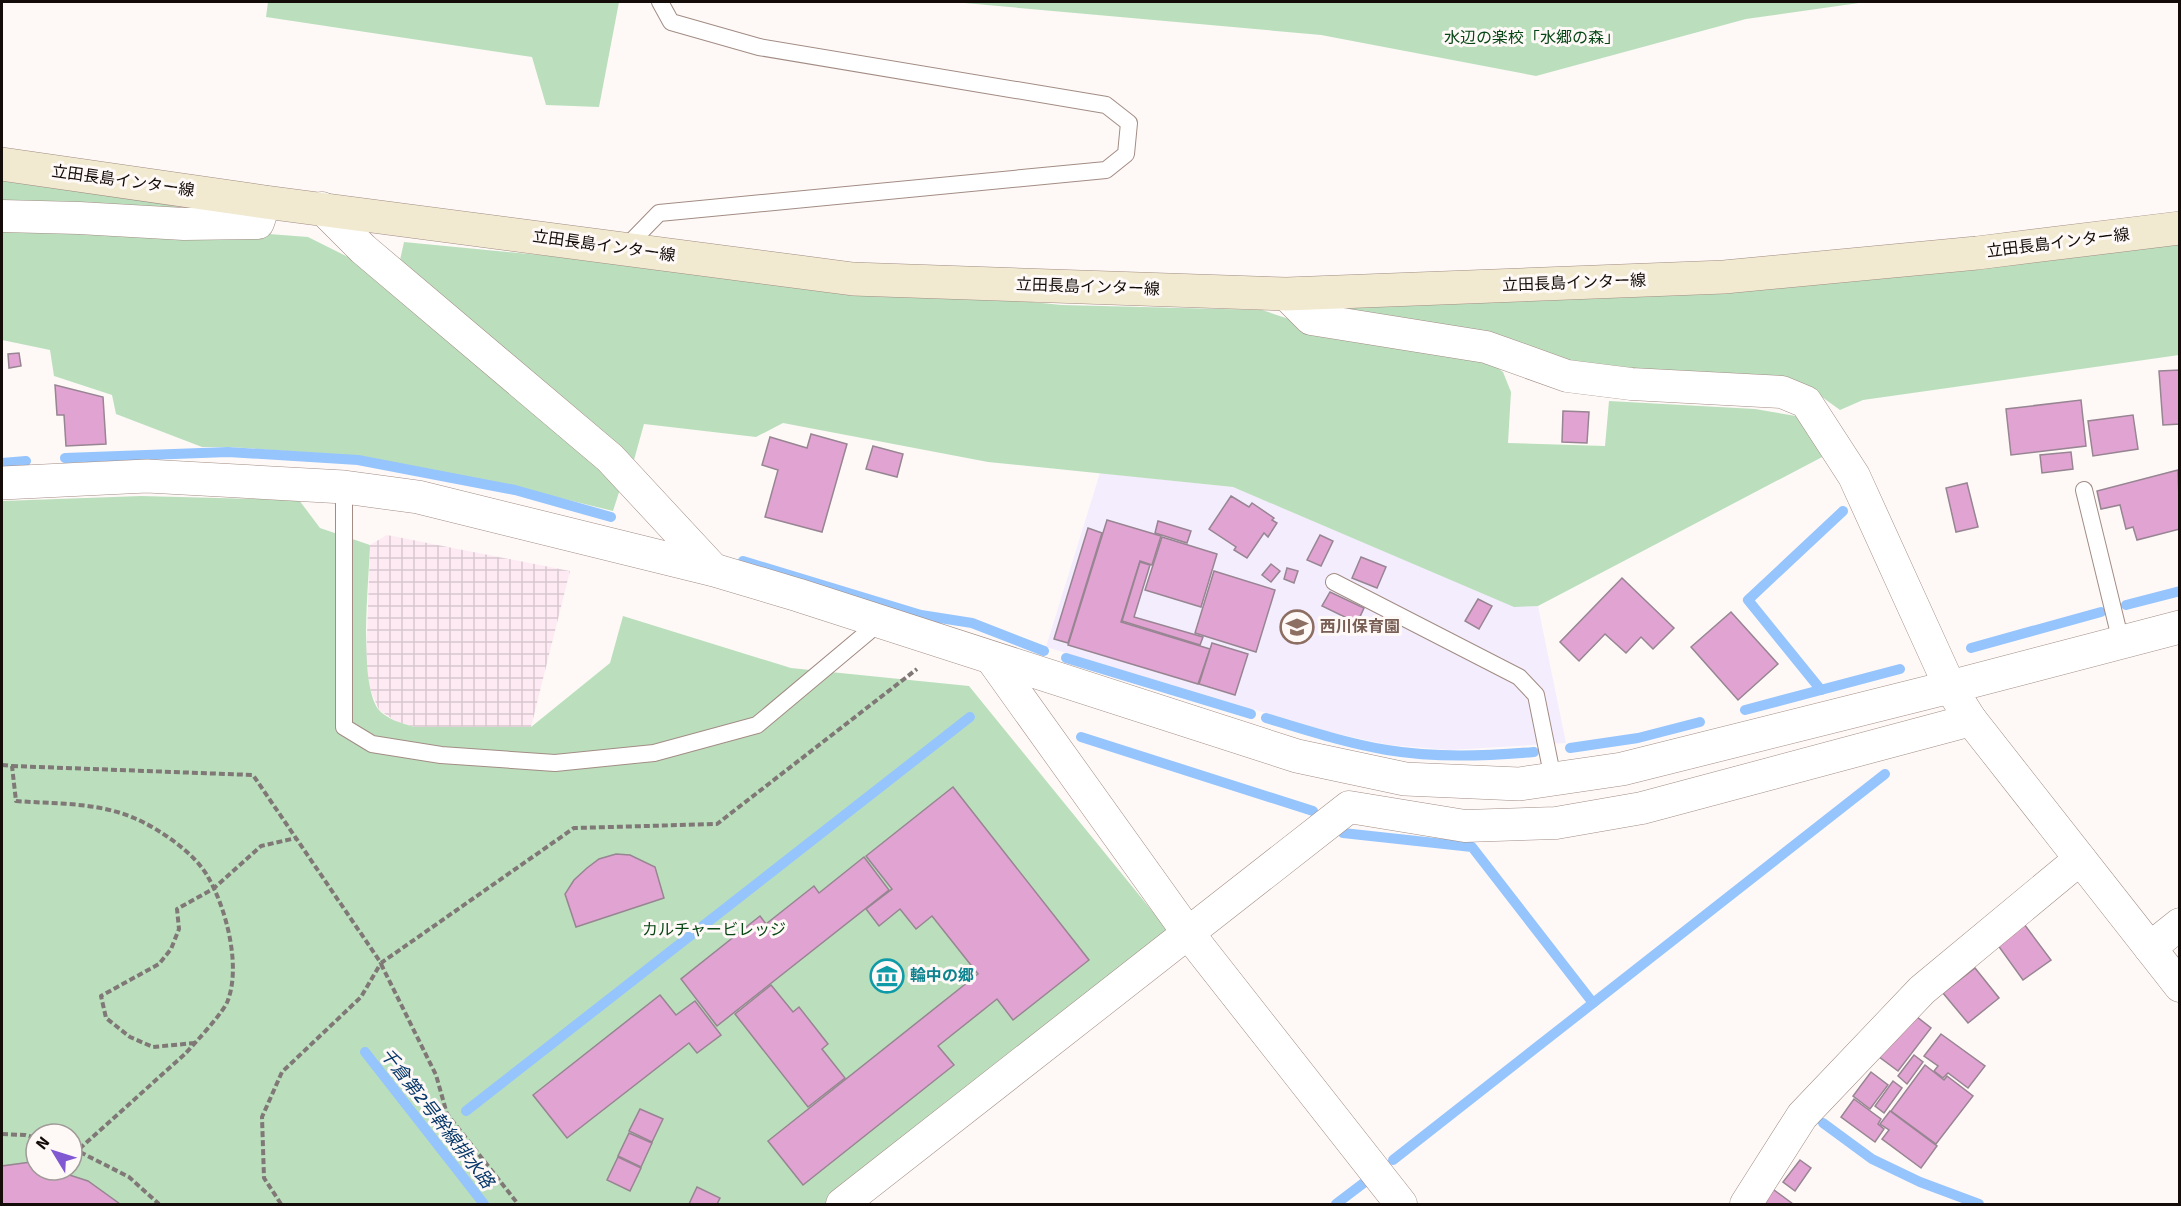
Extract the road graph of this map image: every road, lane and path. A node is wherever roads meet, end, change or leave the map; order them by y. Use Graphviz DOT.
graph roads {
  1 [pos="660,2"];
  2 [pos="2,164"];
  3 [pos="265,202"];
  4 [pos="322,208"];
  5 [pos="2,216"];
  6 [pos="2180,228"];
  7 [pos="624,249"];
  8 [pos="1286,294"];
  9 [pos="2,483"];
  10 [pos="344,486"];
  11 [pos="2084,490"];
  12 [pos="714,570"];
  13 [pos="1334,582"];
  14 [pos="880,622"];
  15 [pos="2180,627"];
  16 [pos="2121,642"];
  17 [pos="949,644"];
  18 [pos="991,658"];
  19 [pos="1950,687"];
  20 [pos="1971,720"];
  21 [pos="2,765"];
  22 [pos="12,766"];
  23 [pos="1553,779"];
  24 [pos="296,838"];
  25 [pos="2080,859"];
  26 [pos="213,889"];
  27 [pos="2180,924"];
  28 [pos="1188,933"];
  29 [pos="2150,948"];
  30 [pos="381,963"];
  31 [pos="2180,986"];
  32 [pos="195,1043"];
  33 [pos="2,1134"];
  34 [pos="24,1135"];
  35 [pos="84,1145"];
  36 [pos="84,1153"];
  37 [pos="159,1204"];
  38 [pos="281,1204"];
  39 [pos="518,1204"];
  40 [pos="842,1204"];
  41 [pos="1401,1204"];
  42 [pos="1746,1204"];
  1 -- 7 [label="lane"];
  2 -- 3 [label="main road, 立田長島インター線"];
  3 -- 4 [label="main road, 立田長島インター線"];
  3 -- 5 [label="street"];
  4 -- 7 [label="main road, 立田長島インター線"];
  4 -- 12 [label="street"];
  6 -- 8 [label="main road, 立田長島インター線"];
  7 -- 8 [label="main road, 立田長島インター線"];
  8 -- 19 [label="street"];
  9 -- 10 [label="street"];
  10 -- 12 [label="street"];
  10 -- 14 [label="lane"];
  11 -- 16 [label="lane"];
  12 -- 14 [label="street"];
  13 -- 23 [label="lane"];
  14 -- 17 [label="street"];
  15 -- 16 [label="street"];
  16 -- 19 [label="street"];
  17 -- 18 [label="street"];
  17 -- 30 [label="path"];
  18 -- 23 [label="street"];
  18 -- 28 [label="street"];
  19 -- 20 [label="street"];
  19 -- 23 [label="street"];
  20 -- 25 [label="street"];
  20 -- 28 [label="street"];
  21 -- 22 [label="path"];
  22 -- 24 [label="path"];
  22 -- 26 [label="path"];
  24 -- 26 [label="path"];
  24 -- 30 [label="path"];
  25 -- 29 [label="street"];
  25 -- 42 [label="street"];
  26 -- 32 [label="path"];
  26 -- 32 [label="path"];
  27 -- 29 [label="street"];
  28 -- 40 [label="street"];
  28 -- 41 [label="street"];
  29 -- 31 [label="street"];
  30 -- 38 [label="path"];
  30 -- 39 [label="path"];
  32 -- 35 [label="path"];
  33 -- 34 [label="path"];
  36 -- 37 [label="path"];
}
